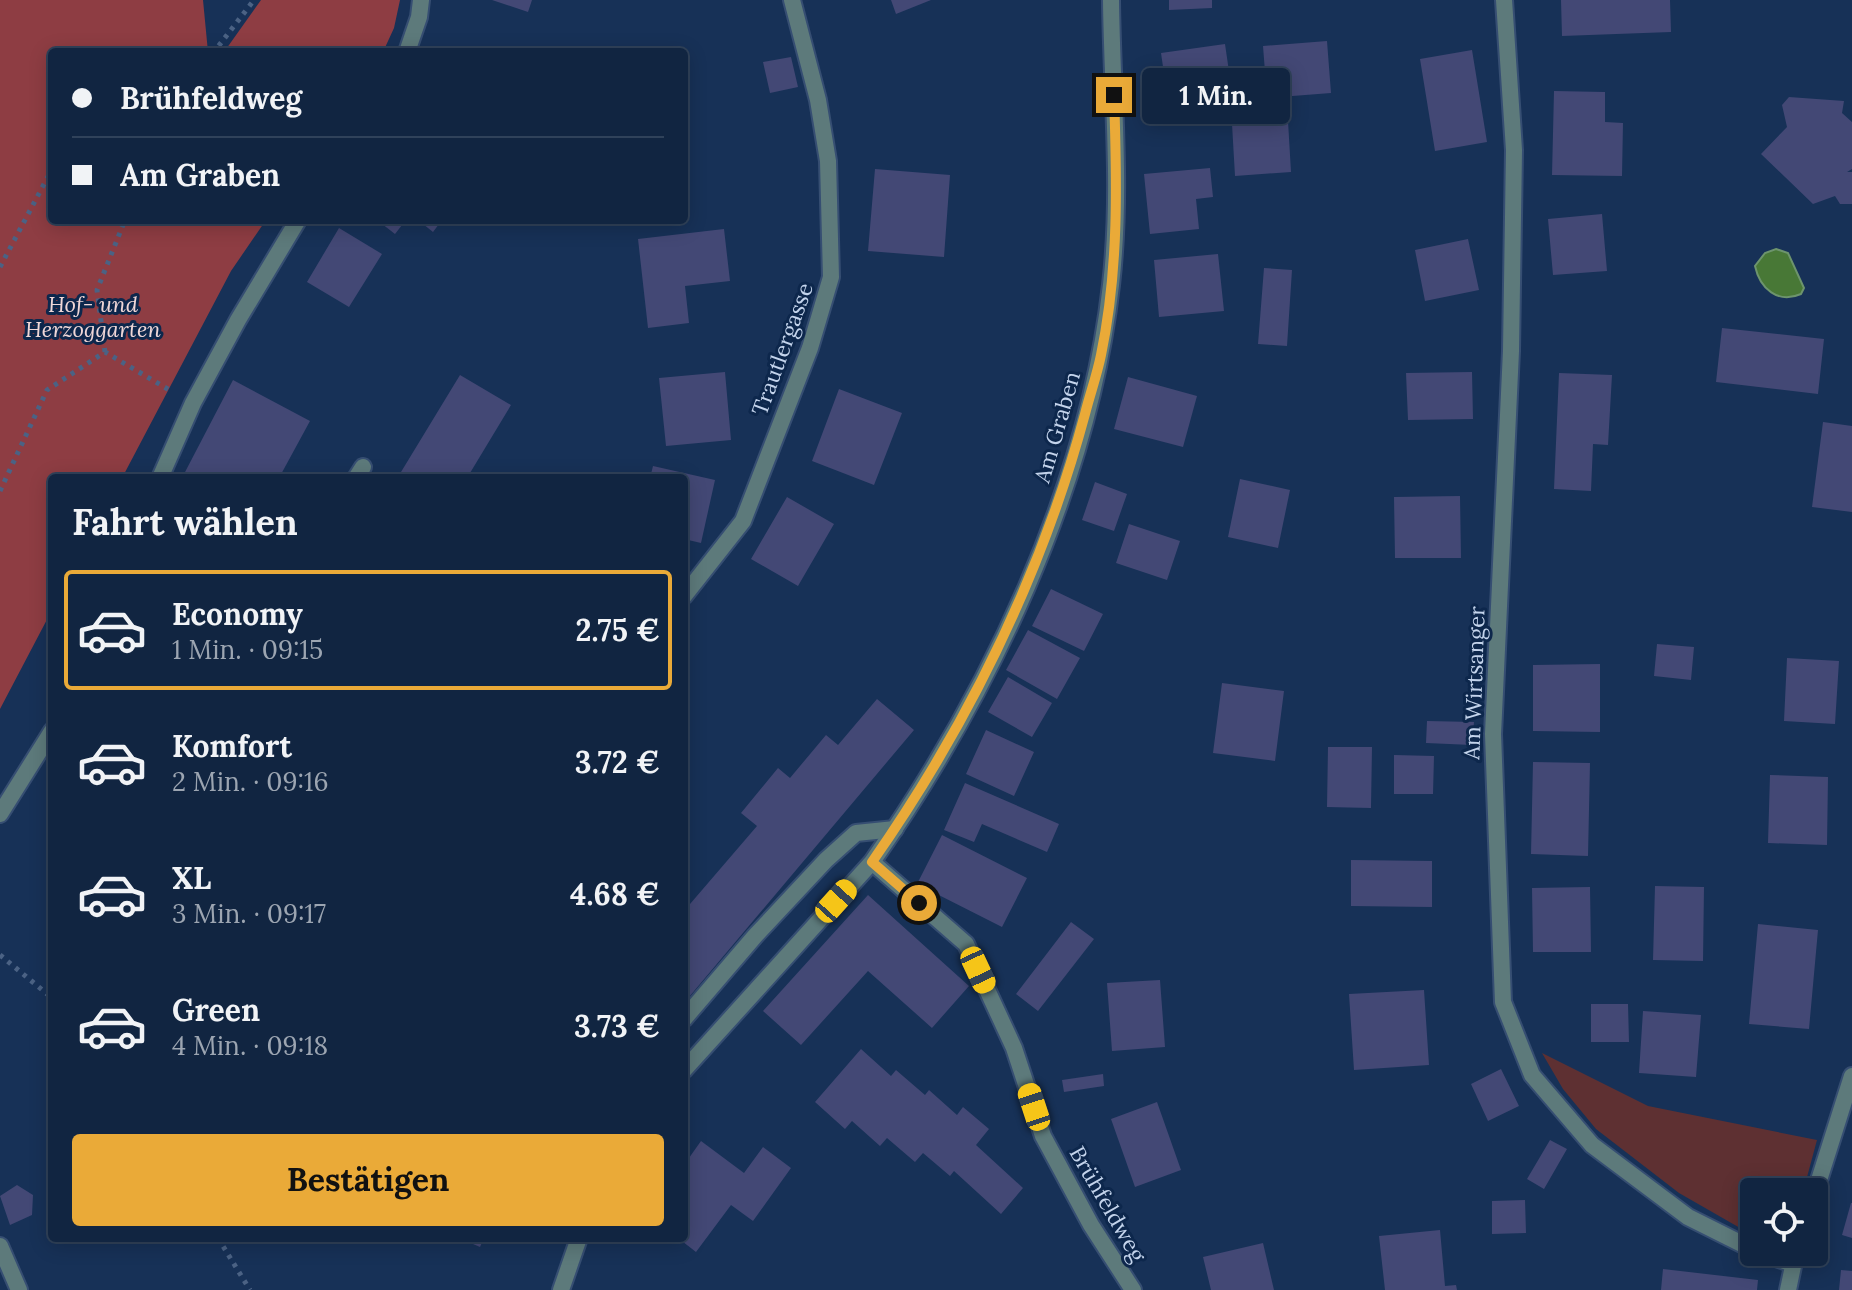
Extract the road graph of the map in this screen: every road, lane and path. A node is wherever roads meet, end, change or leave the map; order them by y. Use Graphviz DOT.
graph roads {
  1 [pos="254,0"];
  2 [pos="421,0"];
  3 [pos="792,0"];
  4 [pos="1111,0"];
  5 [pos="1504,0"];
  6 [pos="217,48"];
  7 [pos="408,48"];
  8 [pos="48,177"];
  9 [pos="123,224"];
  10 [pos="296,224"];
  11 [pos="0,267"];
  12 [pos="105,352"];
  13 [pos="193,403"];
  14 [pos="162,474"];
  15 [pos="0,491"];
  16 [pos="688,591"];
  17 [pos="48,737"];
  18 [pos="0,814"];
  19 [pos="895,829"];
  20 [pos="872,862"];
  21 [pos="0,955"];
  22 [pos="48,995"];
  23 [pos="688,1014"];
  24 [pos="688,1066"];
  25 [pos="1852,1076"];
  26 [pos="1820,1178"];
  27 [pos="220,1242"];
  28 [pos="578,1242"];
  29 [pos="1740,1243"];
  30 [pos="0,1246"];
  31 [pos="1792,1266"];
  32 [pos="19,1290"];
  33 [pos="250,1290"];
  34 [pos="561,1290"];
  35 [pos="1133,1290"];
  36 [pos="1788,1290"];
  1 -- 6 [label="path"];
  2 -- 7 [label="street"];
  3 -- 16 [label="street, Trautlergasse"];
  4 -- 19 [label="street, Am Graben"];
  5 -- 29 [label="street, Am Wirtsanger"];
  8 -- 11 [label="path"];
  9 -- 12 [label="path"];
  10 -- 13 [label="street"];
  12 -- 13 [label="path"];
  12 -- 15 [label="path"];
  13 -- 14 [label="street"];
  17 -- 18 [label="street"];
  19 -- 20 [label="street, Am Graben"];
  19 -- 23 [label="street"];
  20 -- 24 [label="street, Am Graben"];
  20 -- 35 [label="street, Brühfeldweg"];
  21 -- 22 [label="path"];
  25 -- 26 [label="street"];
  27 -- 33 [label="path"];
  28 -- 34 [label="street"];
  30 -- 32 [label="street"];
  31 -- 36 [label="street"];
}
